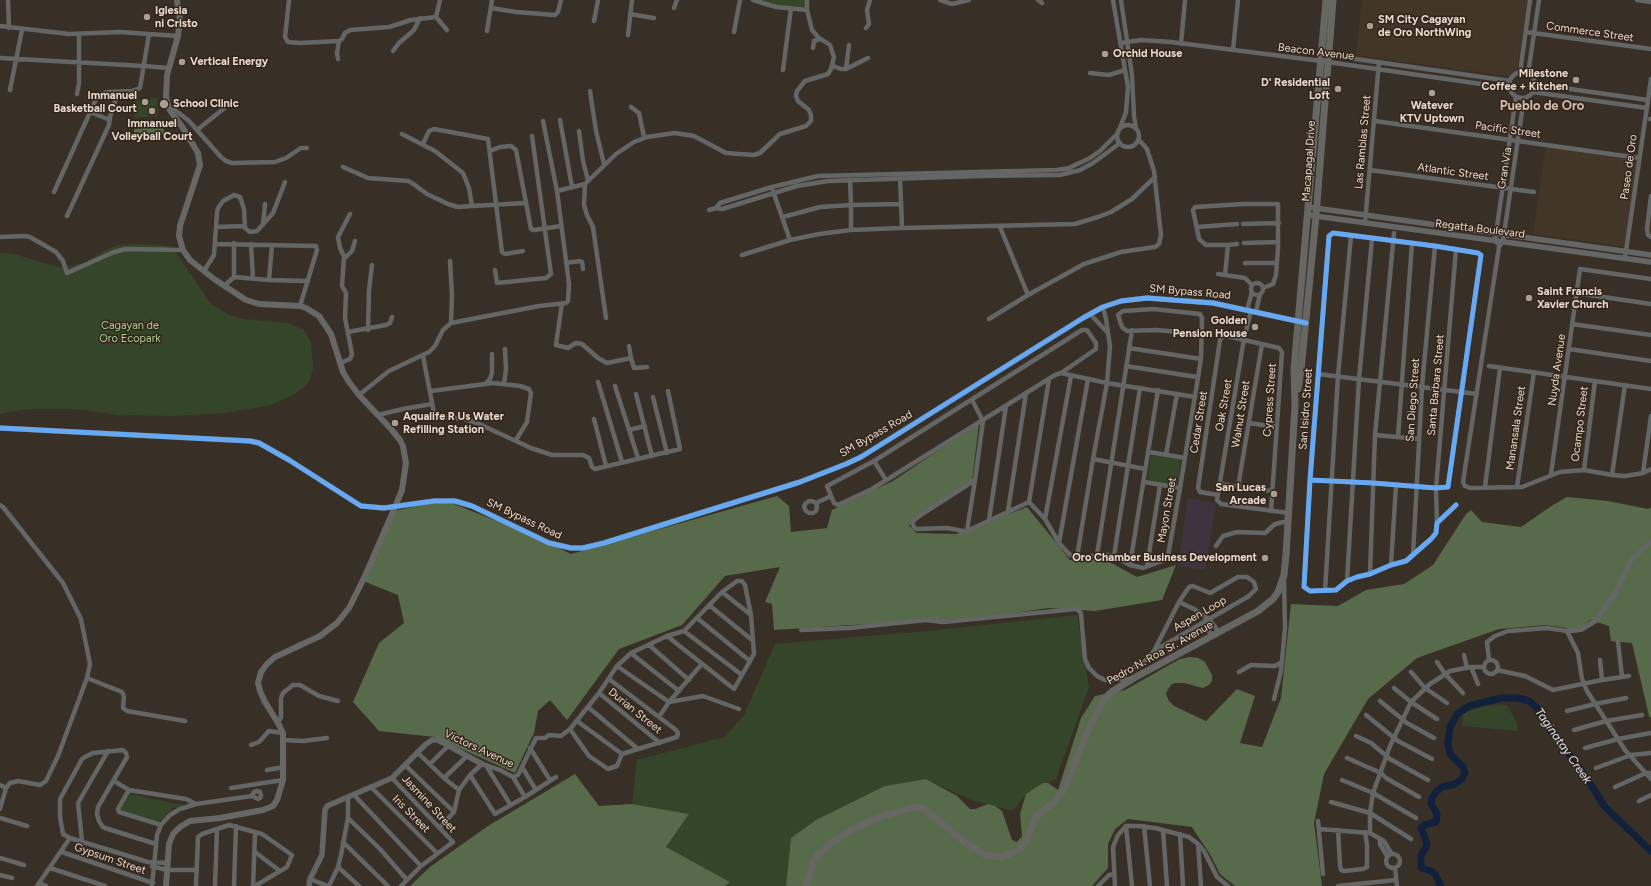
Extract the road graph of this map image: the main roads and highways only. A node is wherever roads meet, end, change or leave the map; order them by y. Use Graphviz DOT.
graph roads {
  1 [pos="178,0"];
  2 [pos="1326,0"];
  3 [pos="1333,0"];
  4 [pos="1325,58"];
  5 [pos="1302,322"];
  6 [pos="166,886"];
  7 [pos="806,886"];
  1 -- 6 [label="main road"];
  2 -- 4 [label="main road, Macapagal Drive"];
  3 -- 4 [label="main road, Macapagal Drive"];
  4 -- 5 [label="main road, Macapagal Drive"];
  4 -- 5 [label="main road, Macapagal Drive"];
  5 -- 7 [label="main road, Pedro N. Roa Sr. Avenue"];
}
